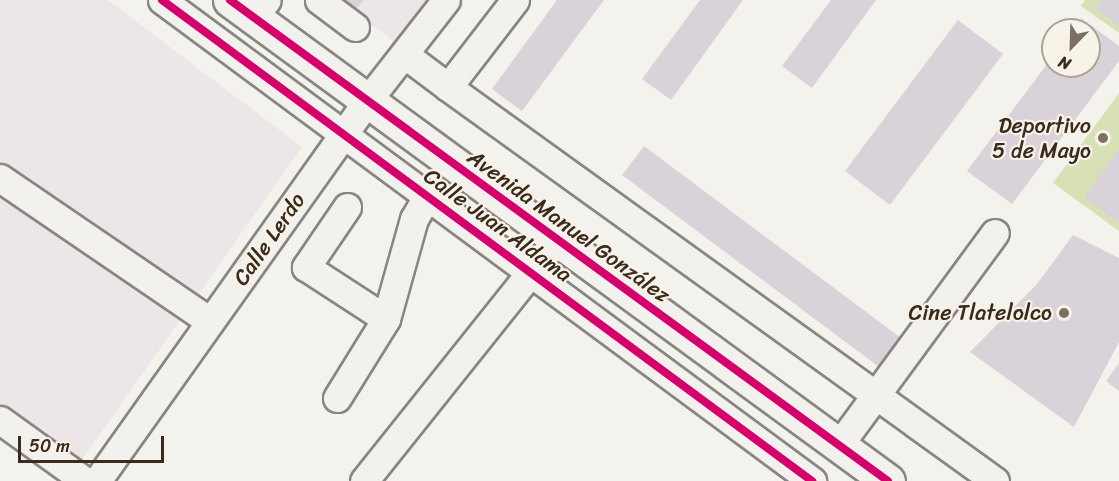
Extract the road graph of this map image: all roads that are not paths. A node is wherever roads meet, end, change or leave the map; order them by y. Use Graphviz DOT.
graph roads {
  1 [pos="162,0"];
  2 [pos="319,0"];
  3 [pos="446,0"];
  4 [pos="515,0"];
  5 [pos="250,6"];
  6 [pos="356,27"];
  7 [pos="404,54"];
  8 [pos="448,87"];
  9 [pos="367,100"];
  10 [pos="344,134"];
  11 [pos="0,178"];
  12 [pos="428,195"];
  13 [pos="347,207"];
  14 [pos="994,233"];
  15 [pos="557,239"];
  16 [pos="532,272"];
  17 [pos="386,319"];
  18 [pos="210,321"];
  19 [pos="875,395"];
  20 [pos="337,398"];
  21 [pos="0,420"];
  22 [pos="839,445"];
  23 [pos="84,481"];
  24 [pos="96,481"];
  25 [pos="364,481"];
  26 [pos="812,481"];
  27 [pos="842,481"];
  28 [pos="888,481"];
  29 [pos="995,481"];
  1 -- 10 [label="street, Calle Juan Aldama"];
  2 -- 6 [label="street"];
  3 -- 7 [label="street, Calle Lerdo"];
  4 -- 8 [label="street"];
  5 -- 9 [label="main road, Avenida Manuel González"];
  7 -- 8 [label="street"];
  7 -- 9 [label="street, Calle Lerdo"];
  8 -- 19 [label="street"];
  9 -- 10 [label="street, Calle Lerdo"];
  9 -- 15 [label="main road, Avenida Manuel González"];
  10 -- 12 [label="street, Calle Juan Aldama"];
  10 -- 18 [label="street, Calle Lerdo"];
  11 -- 18 [label="street"];
  12 -- 16 [label="street, Calle Juan Aldama"];
  12 -- 17 [label="street"];
  13 -- 17 [label="street"];
  14 -- 19 [label="street"];
  15 -- 16 [label="street"];
  15 -- 22 [label="main road, Avenida Manuel González"];
  16 -- 25 [label="street"];
  16 -- 26 [label="street, Calle Juan Aldama"];
  17 -- 20 [label="street"];
  18 -- 24 [label="street, Calle Lerdo"];
  19 -- 22 [label="street"];
  19 -- 29 [label="street"];
  21 -- 23 [label="street"];
  22 -- 27 [label="main road"];
  22 -- 28 [label="main road, Avenida Manuel González"];
}
